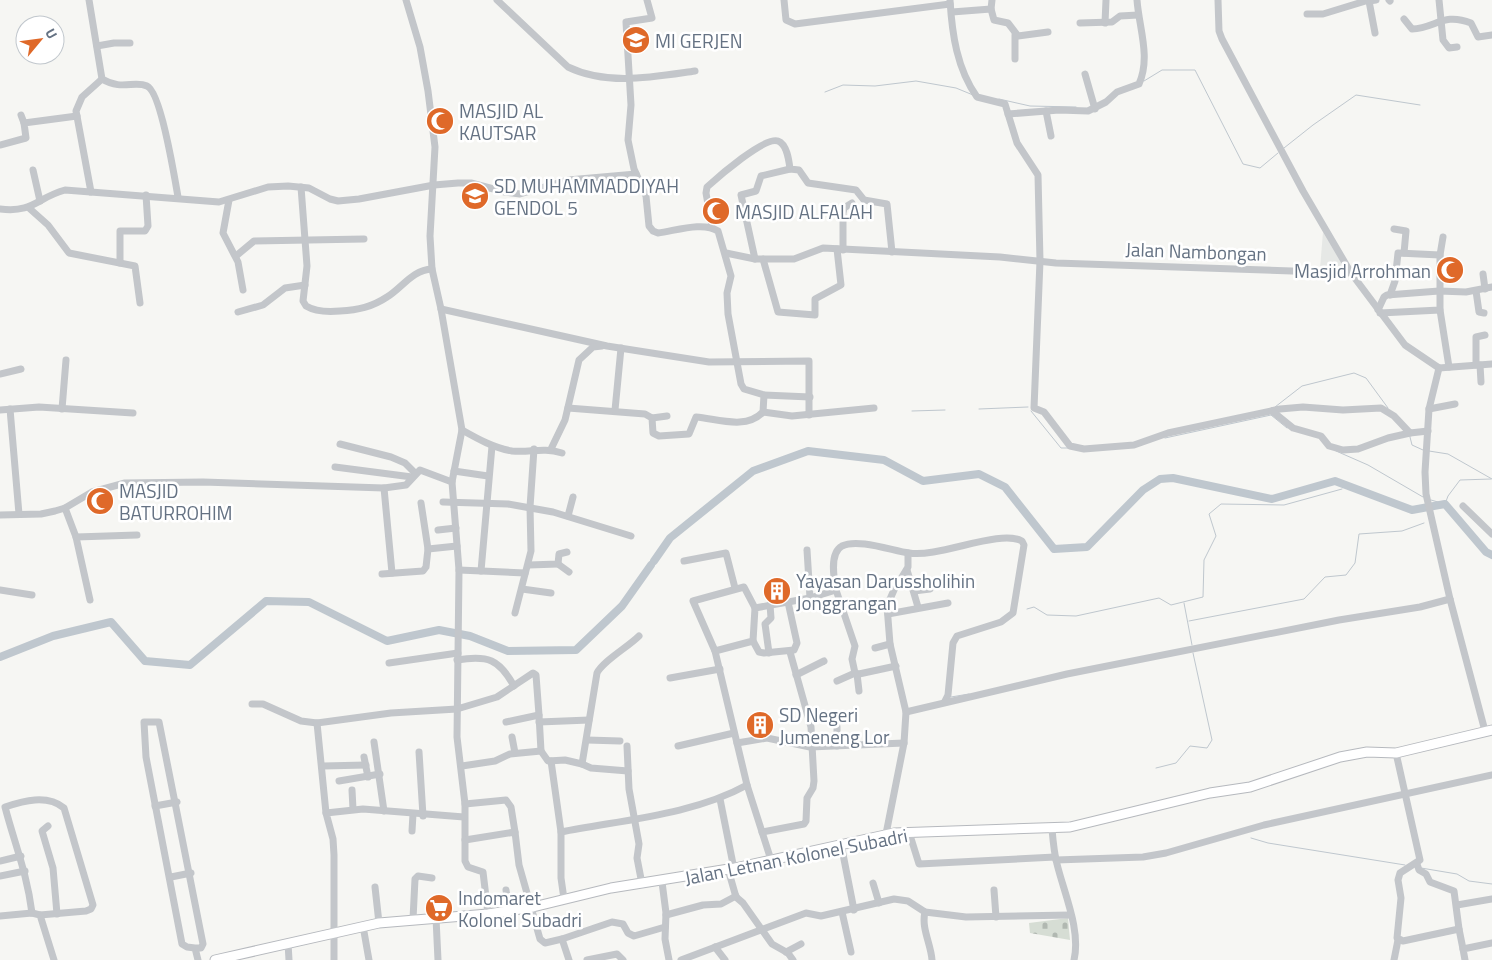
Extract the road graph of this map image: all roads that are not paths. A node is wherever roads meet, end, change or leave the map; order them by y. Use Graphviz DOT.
graph roads {
  1 [pos="89,0"];
  2 [pos="406,0"];
  3 [pos="497,0"];
  4 [pos="647,0"];
  5 [pos="784,0"];
  6 [pos="992,0"];
  7 [pos="1106,0"];
  8 [pos="1137,0"];
  9 [pos="1218,0"];
  10 [pos="1372,0"];
  11 [pos="1439,0"];
  12 [pos="950,2"];
  13 [pos="991,9"];
  14 [pos="952,12"];
  15 [pos="1307,14"];
  16 [pos="1138,15"];
  17 [pos="1404,19"];
  18 [pos="1442,19"];
  19 [pos="1080,23"];
  20 [pos="1105,23"];
  21 [pos="1048,32"];
  22 [pos="1375,33"];
  23 [pos="1015,35"];
  24 [pos="1492,35"];
  25 [pos="130,43"];
  26 [pos="98,46"];
  27 [pos="1457,47"];
  28 [pos="1015,59"];
  29 [pos="695,71"];
  30 [pos="1085,74"];
  31 [pos="629,78"];
  32 [pos="102,79"];
  33 [pos="1095,109"];
  34 [pos="1046,111"];
  35 [pos="1008,114"];
  36 [pos="22,115"];
  37 [pos="77,116"];
  38 [pos="24,123"];
  39 [pos="1051,136"];
  40 [pos="0,145"];
  41 [pos="790,169"];
  42 [pos="33,170"];
  43 [pos="636,174"];
  44 [pos="434,185"];
  45 [pos="301,187"];
  46 [pos="91,192"];
  47 [pos="146,195"];
  48 [pos="178,197"];
  49 [pos="229,200"];
  50 [pos="40,201"];
  51 [pos="852,203"];
  52 [pos="30,208"];
  53 [pos="0,209"];
  54 [pos="712,227"];
  55 [pos="1394,229"];
  56 [pos="1443,237"];
  57 [pos="364,238"];
  58 [pos="306,239"];
  59 [pos="840,250"];
  60 [pos="892,252"];
  61 [pos="1404,252"];
  62 [pos="726,253"];
  63 [pos="1440,255"];
  64 [pos="236,256"];
  65 [pos="759,259"];
  66 [pos="1040,261"];
  67 [pos="120,263"];
  68 [pos="432,269"];
  69 [pos="1351,273"];
  70 [pos="1483,274"];
  71 [pos="305,285"];
  72 [pos="1489,288"];
  73 [pos="243,290"];
  74 [pos="1439,291"];
  75 [pos="1476,291"];
  76 [pos="1390,295"];
  77 [pos="140,303"];
  78 [pos="441,309"];
  79 [pos="1440,310"];
  80 [pos="238,312"];
  81 [pos="1379,312"];
  82 [pos="1484,313"];
  83 [pos="1484,335"];
  84 [pos="607,346"];
  85 [pos="621,348"];
  86 [pos="66,360"];
  87 [pos="736,360"];
  88 [pos="1492,364"];
  89 [pos="1478,365"];
  90 [pos="1450,367"];
  91 [pos="1439,368"];
  92 [pos="21,369"];
  93 [pos="0,374"];
  94 [pos="1481,382"];
  95 [pos="764,395"];
  96 [pos="810,398"];
  97 [pos="1455,404"];
  98 [pos="568,408"];
  99 [pos="874,408"];
  100 [pos="10,409"];
  101 [pos="62,409"];
  102 [pos="1429,409"];
  103 [pos="0,410"];
  104 [pos="615,410"];
  105 [pos="1272,411"];
  106 [pos="763,412"];
  107 [pos="133,413"];
  108 [pos="809,415"];
  109 [pos="667,416"];
  110 [pos="652,418"];
  111 [pos="462,430"];
  112 [pos="1428,431"];
  113 [pos="1410,433"];
  114 [pos="340,444"];
  115 [pos="492,446"];
  116 [pos="534,449"];
  117 [pos="551,449"];
  118 [pos="562,452"];
  119 [pos="335,467"];
  120 [pos="454,471"];
  121 [pos="414,475"];
  122 [pos="488,476"];
  123 [pos="452,482"];
  124 [pos="384,488"];
  125 [pos="573,497"];
  126 [pos="443,502"];
  127 [pos="455,502"];
  128 [pos="487,502"];
  129 [pos="421,504"];
  130 [pos="1463,506"];
  131 [pos="65,508"];
  132 [pos="530,508"];
  133 [pos="19,514"];
  134 [pos="0,515"];
  135 [pos="568,516"];
  136 [pos="456,528"];
  137 [pos="438,530"];
  138 [pos="1492,534"];
  139 [pos="137,535"];
  140 [pos="631,536"];
  141 [pos="76,537"];
  142 [pos="458,546"];
  143 [pos="428,549"];
  144 [pos="806,550"];
  145 [pos="567,552"];
  146 [pos="908,553"];
  147 [pos="684,560"];
  148 [pos="529,564"];
  149 [pos="558,564"];
  150 [pos="459,570"];
  151 [pos="907,570"];
  152 [pos="481,571"];
  153 [pos="569,572"];
  154 [pos="392,573"];
  155 [pos="525,573"];
  156 [pos="382,574"];
  157 [pos="522,588"];
  158 [pos="735,588"];
  159 [pos="930,589"];
  160 [pos="0,590"];
  161 [pos="836,590"];
  162 [pos="914,591"];
  163 [pos="551,593"];
  164 [pos="32,595"];
  165 [pos="810,598"];
  166 [pos="1450,599"];
  167 [pos="90,600"];
  168 [pos="788,602"];
  169 [pos="948,603"];
  170 [pos="770,605"];
  171 [pos="918,607"];
  172 [pos="755,608"];
  173 [pos="515,613"];
  174 [pos="888,614"];
  175 [pos="639,636"];
  176 [pos="753,640"];
  177 [pos="890,644"];
  178 [pos="875,648"];
  179 [pos="715,650"];
  180 [pos="790,652"];
  181 [pos="769,653"];
  182 [pos="457,656"];
  183 [pos="824,661"];
  184 [pos="389,663"];
  185 [pos="896,666"];
  186 [pos="720,669"];
  187 [pos="856,673"];
  188 [pos="796,675"];
  189 [pos="670,678"];
  190 [pos="837,681"];
  191 [pos="514,686"];
  192 [pos="859,691"];
  193 [pos="945,701"];
  194 [pos="252,704"];
  195 [pos="457,709"];
  196 [pos="906,712"];
  197 [pos="539,719"];
  198 [pos="589,720"];
  199 [pos="506,722"];
  200 [pos="317,723"];
  201 [pos="837,726"];
  202 [pos="1489,731"];
  203 [pos="734,733"];
  204 [pos="512,736"];
  205 [pos="587,740"];
  206 [pos="620,741"];
  207 [pos="374,742"];
  208 [pos="737,743"];
  209 [pos="904,744"];
  210 [pos="627,746"];
  211 [pos="678,746"];
  212 [pos="810,746"];
  213 [pos="837,746"];
  214 [pos="419,752"];
  215 [pos="541,752"];
  216 [pos="515,753"];
  217 [pos="1396,753"];
  218 [pos="364,758"];
  219 [pos="552,761"];
  220 [pos="582,764"];
  221 [pos="323,766"];
  222 [pos="366,766"];
  223 [pos="462,766"];
  224 [pos="628,771"];
  225 [pos="380,774"];
  226 [pos="1492,775"];
  227 [pos="368,777"];
  228 [pos="339,781"];
  229 [pos="747,785"];
  230 [pos="352,790"];
  231 [pos="1405,792"];
  232 [pos="720,799"];
  233 [pos="177,802"];
  234 [pos="465,804"];
  235 [pos="155,806"];
  236 [pos="353,809"];
  237 [pos="384,810"];
  238 [pos="326,813"];
  239 [pos="413,814"];
  240 [pos="423,816"];
  241 [pos="464,817"];
  242 [pos="634,818"];
  243 [pos="48,826"];
  244 [pos="1052,829"];
  245 [pos="412,831"];
  246 [pos="515,832"];
  247 [pos="561,832"];
  248 [pos="762,832"];
  249 [pos="909,832"];
  250 [pos="886,834"];
  251 [pos="465,840"];
  252 [pos="841,844"];
  253 [pos="21,856"];
  254 [pos="1055,859"];
  255 [pos="771,860"];
  256 [pos="0,861"];
  257 [pos="1417,864"];
  258 [pos="731,869"];
  259 [pos="25,871"];
  260 [pos="191,873"];
  261 [pos="0,876"];
  262 [pos="171,877"];
  263 [pos="432,878"];
  264 [pos="662,882"];
  265 [pos="873,883"];
  266 [pos="642,884"];
  267 [pos="376,887"];
  268 [pos="506,890"];
  269 [pos="994,890"];
  270 [pos="736,896"];
  271 [pos="564,899"];
  272 [pos="1492,899"];
  273 [pos="878,903"];
  274 [pos="1457,905"];
  275 [pos="533,907"];
  276 [pos="854,910"];
  277 [pos="509,911"];
  278 [pos="842,912"];
  279 [pos="926,912"];
  280 [pos="32,913"];
  281 [pos="57,914"];
  282 [pos="488,914"];
  283 [pos="40,915"];
  284 [pos="666,915"];
  285 [pos="1070,915"];
  286 [pos="0,916"];
  287 [pos="996,917"];
  288 [pos="436,918"];
  289 [pos="413,919"];
  290 [pos="379,923"];
  291 [pos="363,926"];
  292 [pos="665,927"];
  293 [pos="1459,929"];
  294 [pos="761,930"];
  295 [pos="332,932"];
  296 [pos="562,939"];
  297 [pos="1398,940"];
  298 [pos="288,943"];
  299 [pos="1492,943"];
  300 [pos="801,944"];
  301 [pos="715,947"];
  302 [pos="195,948"];
  303 [pos="1464,950"];
  304 [pos="786,952"];
  305 [pos="851,952"];
  306 [pos="1075,956"];
  307 [pos="667,959"];
  308 [pos="54,960"];
  309 [pos="198,960"];
  310 [pos="215,960"];
  311 [pos="289,960"];
  312 [pos="334,960"];
  313 [pos="369,960"];
  314 [pos="438,960"];
  315 [pos="569,960"];
  316 [pos="587,960"];
  317 [pos="623,960"];
  318 [pos="681,960"];
  319 [pos="724,960"];
  320 [pos="793,960"];
  321 [pos="932,960"];
  322 [pos="1394,960"];
  323 [pos="1465,960"];
  1 -- 26 [label="street"];
  2 -- 44 [label="street"];
  3 -- 31 [label="street"];
  4 -- 31 [label="street"];
  5 -- 12 [label="street"];
  6 -- 13 [label="street"];
  7 -- 20 [label="street"];
  8 -- 16 [label="street"];
  9 -- 69 [label="street"];
  10 -- 15 [label="street"];
  10 -- 22 [label="street"];
  11 -- 18 [label="street"];
  12 -- 14 [label="street"];
  13 -- 14 [label="street"];
  13 -- 23 [label="street"];
  14 -- 35 [label="street"];
  16 -- 20 [label="street"];
  16 -- 33 [label="street"];
  17 -- 18 [label="street"];
  18 -- 24 [label="street"];
  18 -- 27 [label="street"];
  19 -- 20 [label="street"];
  21 -- 23 [label="street"];
  23 -- 28 [label="street"];
  25 -- 26 [label="street"];
  26 -- 32 [label="street"];
  29 -- 31 [label="street"];
  30 -- 33 [label="street"];
  31 -- 43 [label="street"];
  32 -- 37 [label="street"];
  32 -- 48 [label="street"];
  33 -- 34 [label="street"];
  34 -- 35 [label="street"];
  34 -- 39 [label="street"];
  35 -- 66 [label="street"];
  36 -- 38 [label="street"];
  37 -- 38 [label="street"];
  37 -- 46 [label="street"];
  38 -- 40 [label="street"];
  41 -- 54 [label="street"];
  41 -- 60 [label="street"];
  41 -- 65 [label="street"];
  42 -- 50 [label="street"];
  43 -- 44 [label="street"];
  43 -- 54 [label="street"];
  44 -- 45 [label="street"];
  44 -- 68 [label="street"];
  45 -- 49 [label="street"];
  45 -- 58 [label="street"];
  46 -- 47 [label="street"];
  46 -- 50 [label="street"];
  47 -- 48 [label="street"];
  47 -- 67 [label="street"];
  48 -- 49 [label="street"];
  49 -- 64 [label="street"];
  50 -- 52 [label="street"];
  51 -- 59 [label="street"];
  52 -- 53 [label="street"];
  52 -- 67 [label="street"];
  54 -- 62 [label="street"];
  55 -- 61 [label="street"];
  56 -- 63 [label="street"];
  57 -- 58 [label="street"];
  58 -- 64 [label="street"];
  58 -- 71 [label="street"];
  59 -- 60 [label="street, Jalan Nambongan"];
  59 -- 65 [label="street, Jalan Nambongan"];
  59 -- 65 [label="street"];
  60 -- 66 [label="street, Jalan Nambongan"];
  61 -- 63 [label="street"];
  61 -- 76 [label="street"];
  62 -- 65 [label="street, Jalan Nambongan"];
  62 -- 87 [label="street"];
  63 -- 74 [label="street"];
  64 -- 73 [label="street"];
  66 -- 69 [label="street, Jalan Nambongan"];
  66 -- 105 [label="street"];
  67 -- 77 [label="street"];
  68 -- 71 [label="street"];
  68 -- 78 [label="street"];
  69 -- 81 [label="street"];
  70 -- 72 [label="street"];
  71 -- 80 [label="street"];
  72 -- 75 [label="street"];
  74 -- 75 [label="street"];
  74 -- 76 [label="street"];
  74 -- 79 [label="street"];
  75 -- 82 [label="street"];
  76 -- 81 [label="street"];
  78 -- 84 [label="street"];
  78 -- 111 [label="street"];
  79 -- 81 [label="street"];
  79 -- 90 [label="street"];
  81 -- 91 [label="street"];
  83 -- 89 [label="street"];
  84 -- 85 [label="street"];
  84 -- 98 [label="street"];
  85 -- 87 [label="street"];
  85 -- 104 [label="street"];
  86 -- 101 [label="street"];
  87 -- 95 [label="street"];
  87 -- 96 [label="street"];
  88 -- 89 [label="street"];
  89 -- 90 [label="street"];
  89 -- 94 [label="street"];
  90 -- 91 [label="street"];
  91 -- 102 [label="street"];
  92 -- 93 [label="street"];
  95 -- 96 [label="street"];
  95 -- 106 [label="street"];
  96 -- 108 [label="street"];
  97 -- 102 [label="street"];
  98 -- 104 [label="street"];
  98 -- 117 [label="street"];
  99 -- 108 [label="street"];
  100 -- 101 [label="street"];
  100 -- 103 [label="street"];
  100 -- 133 [label="street"];
  101 -- 107 [label="street"];
  102 -- 112 [label="street"];
  104 -- 110 [label="street"];
  105 -- 113 [label="street"];
  105 -- 113 [label="street"];
  106 -- 108 [label="street"];
  106 -- 110 [label="street"];
  109 -- 110 [label="street"];
  111 -- 115 [label="street"];
  111 -- 120 [label="street"];
  112 -- 113 [label="street"];
  112 -- 166 [label="street"];
  114 -- 121 [label="street"];
  115 -- 116 [label="street"];
  115 -- 122 [label="street"];
  116 -- 117 [label="street"];
  116 -- 132 [label="street"];
  117 -- 118 [label="street"];
  119 -- 121 [label="street"];
  120 -- 122 [label="street"];
  120 -- 123 [label="street"];
  121 -- 123 [label="street"];
  121 -- 124 [label="street"];
  122 -- 128 [label="street"];
  123 -- 127 [label="street"];
  124 -- 131 [label="street"];
  124 -- 154 [label="street"];
  125 -- 135 [label="street"];
  126 -- 127 [label="street"];
  127 -- 128 [label="street"];
  127 -- 136 [label="street"];
  128 -- 132 [label="street"];
  128 -- 152 [label="street"];
  129 -- 143 [label="street"];
  130 -- 138 [label="street"];
  131 -- 133 [label="street"];
  131 -- 141 [label="street"];
  132 -- 135 [label="street"];
  132 -- 148 [label="street"];
  133 -- 134 [label="street"];
  135 -- 140 [label="street"];
  136 -- 137 [label="street"];
  136 -- 142 [label="street"];
  139 -- 141 [label="street"];
  141 -- 167 [label="street"];
  142 -- 143 [label="street"];
  142 -- 150 [label="street"];
  143 -- 154 [label="street"];
  144 -- 165 [label="street"];
  145 -- 149 [label="street"];
  146 -- 151 [label="street"];
  146 -- 161 [label="street"];
  146 -- 193 [label="street"];
  147 -- 158 [label="street"];
  148 -- 149 [label="street"];
  148 -- 155 [label="street"];
  149 -- 153 [label="street"];
  150 -- 152 [label="street"];
  150 -- 182 [label="street"];
  151 -- 162 [label="street"];
  151 -- 174 [label="street"];
  152 -- 155 [label="street"];
  154 -- 156 [label="street"];
  155 -- 157 [label="street"];
  157 -- 163 [label="street"];
  157 -- 173 [label="street"];
  158 -- 172 [label="street"];
  158 -- 179 [label="street"];
  159 -- 162 [label="street"];
  160 -- 164 [label="street"];
  161 -- 165 [label="street"];
  161 -- 187 [label="street"];
  162 -- 171 [label="street"];
  165 -- 168 [label="street"];
  166 -- 193 [label="street"];
  166 -- 202 [label="street"];
  168 -- 170 [label="street"];
  168 -- 180 [label="street"];
  169 -- 171 [label="street"];
  170 -- 172 [label="street"];
  170 -- 181 [label="street"];
  171 -- 174 [label="street"];
  172 -- 176 [label="street"];
  174 -- 177 [label="street"];
  175 -- 198 [label="street"];
  176 -- 179 [label="street"];
  176 -- 181 [label="street"];
  177 -- 178 [label="street"];
  177 -- 185 [label="street"];
  179 -- 186 [label="street"];
  180 -- 181 [label="street"];
  180 -- 188 [label="street"];
  182 -- 184 [label="street"];
  182 -- 191 [label="street"];
  182 -- 195 [label="street"];
  183 -- 188 [label="street"];
  185 -- 187 [label="street"];
  185 -- 196 [label="street"];
  186 -- 189 [label="street"];
  186 -- 203 [label="street"];
  187 -- 190 [label="street"];
  187 -- 192 [label="street"];
  188 -- 212 [label="street"];
  191 -- 195 [label="street"];
  191 -- 197 [label="street"];
  193 -- 196 [label="street"];
  194 -- 200 [label="street"];
  195 -- 200 [label="street"];
  195 -- 223 [label="street"];
  196 -- 209 [label="street"];
  197 -- 198 [label="street"];
  197 -- 199 [label="street"];
  197 -- 215 [label="street"];
  198 -- 205 [label="street"];
  200 -- 221 [label="street"];
  201 -- 213 [label="street"];
  202 -- 217 [label="main road, Jalan Letnan Kolonel Subadri"];
  203 -- 208 [label="street"];
  203 -- 211 [label="street"];
  204 -- 216 [label="street"];
  205 -- 206 [label="street"];
  205 -- 220 [label="street"];
  207 -- 225 [label="street"];
  208 -- 212 [label="street"];
  208 -- 229 [label="street"];
  209 -- 213 [label="street"];
  209 -- 250 [label="street"];
  210 -- 224 [label="street"];
  212 -- 213 [label="street"];
  212 -- 248 [label="street"];
  214 -- 240 [label="street"];
  215 -- 216 [label="street"];
  215 -- 219 [label="street"];
  216 -- 223 [label="street"];
  217 -- 231 [label="street"];
  217 -- 244 [label="main road, Jalan Letnan Kolonel Subadri"];
  218 -- 222 [label="street"];
  219 -- 220 [label="street"];
  219 -- 247 [label="street"];
  220 -- 224 [label="street"];
  221 -- 222 [label="street"];
  221 -- 238 [label="street"];
  222 -- 227 [label="street"];
  223 -- 234 [label="street"];
  224 -- 242 [label="street"];
  225 -- 227 [label="street"];
  225 -- 237 [label="street"];
  226 -- 231 [label="street"];
  227 -- 228 [label="street"];
  229 -- 232 [label="street"];
  229 -- 248 [label="street"];
  230 -- 236 [label="street"];
  231 -- 254 [label="street"];
  231 -- 257 [label="street"];
  232 -- 242 [label="street"];
  232 -- 258 [label="street"];
  233 -- 235 [label="street"];
  233 -- 235 [label="street"];
  233 -- 260 [label="street"];
  234 -- 241 [label="street"];
  234 -- 246 [label="street"];
  235 -- 262 [label="street"];
  236 -- 237 [label="street"];
  236 -- 238 [label="street"];
  237 -- 239 [label="street"];
  238 -- 295 [label="street"];
  239 -- 240 [label="street"];
  239 -- 245 [label="street"];
  240 -- 241 [label="street"];
  241 -- 251 [label="street"];
  242 -- 247 [label="street"];
  242 -- 266 [label="street"];
  243 -- 281 [label="street"];
  244 -- 249 [label="main road, Jalan Letnan Kolonel Subadri"];
  244 -- 254 [label="street"];
  246 -- 251 [label="street"];
  246 -- 275 [label="street"];
  247 -- 271 [label="street"];
  248 -- 255 [label="street"];
  249 -- 250 [label="main road, Jalan Letnan Kolonel Subadri"];
  249 -- 254 [label="street"];
  250 -- 252 [label="main road, Jalan Letnan Kolonel Subadri"];
  251 -- 282 [label="street"];
  252 -- 255 [label="main road, Jalan Letnan Kolonel Subadri"];
  252 -- 276 [label="street"];
  253 -- 256 [label="street"];
  253 -- 259 [label="street"];
  253 -- 281 [label="street"];
  254 -- 285 [label="street"];
  255 -- 258 [label="main road, Jalan Letnan Kolonel Subadri"];
  257 -- 274 [label="street"];
  257 -- 297 [label="street"];
  258 -- 264 [label="main road, Jalan Letnan Kolonel Subadri"];
  258 -- 270 [label="street"];
  259 -- 261 [label="street"];
  259 -- 280 [label="street"];
  260 -- 262 [label="street"];
  260 -- 302 [label="street"];
  262 -- 302 [label="street"];
  263 -- 289 [label="street"];
  264 -- 266 [label="main road, Jalan Letnan Kolonel Subadri"];
  264 -- 284 [label="street"];
  265 -- 273 [label="street"];
  266 -- 271 [label="main road, Jalan Letnan Kolonel Subadri"];
  267 -- 290 [label="street"];
  268 -- 277 [label="street"];
  269 -- 287 [label="street"];
  270 -- 284 [label="street"];
  270 -- 294 [label="street"];
  271 -- 275 [label="main road, Jalan Letnan Kolonel Subadri"];
  272 -- 274 [label="street"];
  273 -- 276 [label="street"];
  273 -- 279 [label="street"];
  274 -- 293 [label="street"];
  275 -- 277 [label="main road, Jalan Letnan Kolonel Subadri"];
  275 -- 296 [label="street"];
  276 -- 278 [label="street"];
  277 -- 282 [label="main road, Jalan Letnan Kolonel Subadri"];
  278 -- 294 [label="street"];
  278 -- 305 [label="street"];
  279 -- 287 [label="street"];
  279 -- 321 [label="street"];
  280 -- 283 [label="street"];
  280 -- 286 [label="street"];
  281 -- 283 [label="street"];
  282 -- 288 [label="main road, Jalan Letnan Kolonel Subadri"];
  283 -- 308 [label="street"];
  284 -- 292 [label="street"];
  285 -- 287 [label="street"];
  285 -- 306 [label="street"];
  288 -- 289 [label="main road, Jalan Letnan Kolonel Subadri"];
  288 -- 314 [label="street"];
  289 -- 290 [label="main road, Jalan Letnan Kolonel Subadri"];
  290 -- 291 [label="main road, Jalan Letnan Kolonel Subadri"];
  291 -- 295 [label="main road, Jalan Letnan Kolonel Subadri"];
  291 -- 313 [label="street"];
  292 -- 296 [label="street"];
  292 -- 307 [label="street"];
  293 -- 297 [label="street"];
  293 -- 303 [label="street"];
  294 -- 301 [label="street"];
  294 -- 304 [label="street"];
  295 -- 298 [label="main road, Jalan Letnan Kolonel Subadri"];
  295 -- 312 [label="street"];
  296 -- 315 [label="street"];
  297 -- 322 [label="street"];
  298 -- 310 [label="main road, Jalan Letnan Kolonel Subadri"];
  298 -- 311 [label="street"];
  299 -- 303 [label="street"];
  300 -- 304 [label="street"];
  301 -- 318 [label="street"];
  301 -- 319 [label="street"];
  302 -- 309 [label="street"];
  303 -- 323 [label="street"];
  304 -- 320 [label="street"];
  316 -- 317 [label="street"];
}
